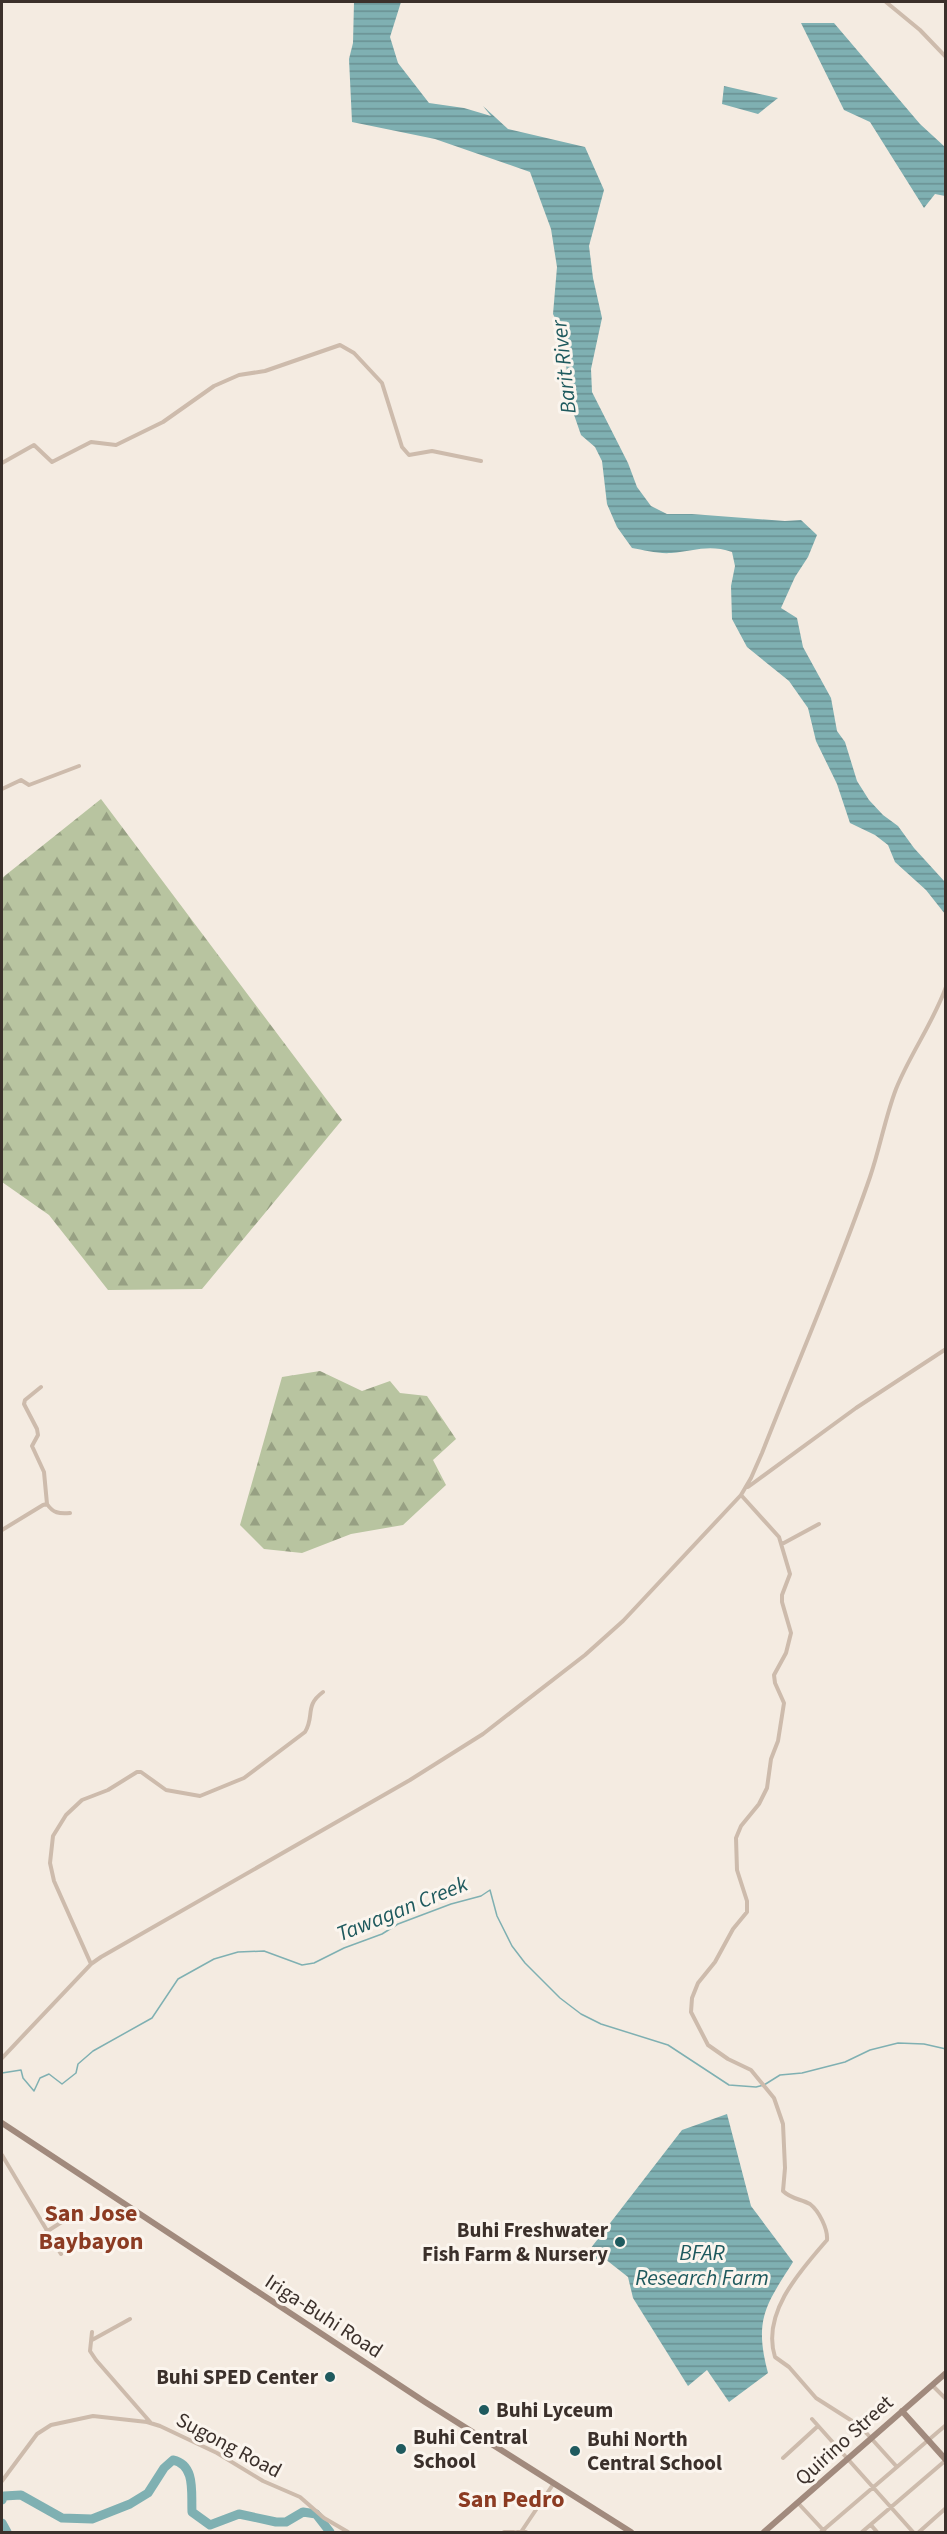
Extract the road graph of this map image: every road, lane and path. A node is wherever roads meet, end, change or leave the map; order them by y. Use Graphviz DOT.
graph roads {
  1 [pos="886,2"];
  2 [pos="945,57"];
  3 [pos="481,461"];
  4 [pos="2,463"];
  5 [pos="79,766"];
  6 [pos="2,789"];
  7 [pos="945,987"];
  8 [pos="945,1349"];
  9 [pos="40,1387"];
  10 [pos="745,1489"];
  11 [pos="741,1495"];
  12 [pos="46,1504"];
  13 [pos="70,1513"];
  14 [pos="819,1524"];
  15 [pos="2,1530"];
  16 [pos="782,1544"];
  17 [pos="323,1692"];
  18 [pos="91,1964"];
  19 [pos="2,2058"];
  20 [pos="2,2123"];
  21 [pos="2,2155"];
  22 [pos="65,2220"];
  23 [pos="46,2232"];
  24 [pos="61,2254"];
  25 [pos="130,2319"];
  26 [pos="92,2332"];
  27 [pos="91,2340"];
  28 [pos="945,2373"];
  29 [pos="932,2384"];
  30 [pos="945,2399"];
  31 [pos="902,2411"];
  32 [pos="812,2419"];
  33 [pos="151,2424"];
  34 [pos="945,2425"];
  35 [pos="818,2426"];
  36 [pos="871,2437"];
  37 [pos="929,2441"];
  38 [pos="783,2458"];
  39 [pos="846,2459"];
  40 [pos="945,2460"];
  41 [pos="897,2467"];
  42 [pos="2,2481"];
  43 [pos="555,2483"];
  44 [pos="873,2489"];
  45 [pos="798,2503"];
  46 [pos="890,2507"];
  47 [pos="945,2508"];
  48 [pos="871,2525"];
  49 [pos="348,2532"];
  50 [pos="504,2532"];
  51 [pos="517,2532"];
  52 [pos="526,2532"];
  53 [pos="630,2532"];
  54 [pos="765,2532"];
  55 [pos="823,2532"];
  56 [pos="862,2532"];
  57 [pos="877,2532"];
  58 [pos="913,2532"];
  59 [pos="919,2532"];
  1 -- 2 [label="street"];
  3 -- 4 [label="street"];
  5 -- 6 [label="street"];
  7 -- 10 [label="street"];
  8 -- 10 [label="street"];
  9 -- 12 [label="street"];
  10 -- 11 [label="street"];
  11 -- 16 [label="street"];
  11 -- 18 [label="street"];
  12 -- 13 [label="street"];
  12 -- 15 [label="street"];
  14 -- 16 [label="street"];
  16 -- 36 [label="street"];
  17 -- 18 [label="street"];
  18 -- 19 [label="street"];
  20 -- 43 [label="main road, Iriga-Buhi Road"];
  21 -- 23 [label="street"];
  22 -- 23 [label="street"];
  23 -- 24 [label="street"];
  25 -- 27 [label="street"];
  26 -- 27 [label="street"];
  27 -- 33 [label="street"];
  28 -- 29 [label="main road, Quirino Street"];
  29 -- 30 [label="street"];
  29 -- 31 [label="main road, Quirino Street"];
  31 -- 36 [label="main road, Quirino Street"];
  31 -- 37 [label="main road"];
  32 -- 35 [label="street"];
  33 -- 42 [label="street, Sugong Road"];
  33 -- 49 [label="street, Sugong Road"];
  34 -- 37 [label="street"];
  35 -- 38 [label="street"];
  35 -- 39 [label="street"];
  36 -- 39 [label="main road, Quirino Street"];
  36 -- 41 [label="street"];
  37 -- 40 [label="main road"];
  37 -- 41 [label="street"];
  39 -- 44 [label="street"];
  39 -- 45 [label="main road, Quirino Street"];
  40 -- 46 [label="street"];
  41 -- 44 [label="street"];
  43 -- 51 [label="street"];
  43 -- 53 [label="main road, Iriga-Buhi Road"];
  44 -- 46 [label="street"];
  44 -- 55 [label="street"];
  45 -- 54 [label="main road, Quirino Street"];
  45 -- 55 [label="street"];
  46 -- 48 [label="street"];
  46 -- 58 [label="street"];
  47 -- 59 [label="street"];
  48 -- 56 [label="street"];
  48 -- 57 [label="street"];
  50 -- 51 [label="street"];
  51 -- 52 [label="street"];
}
